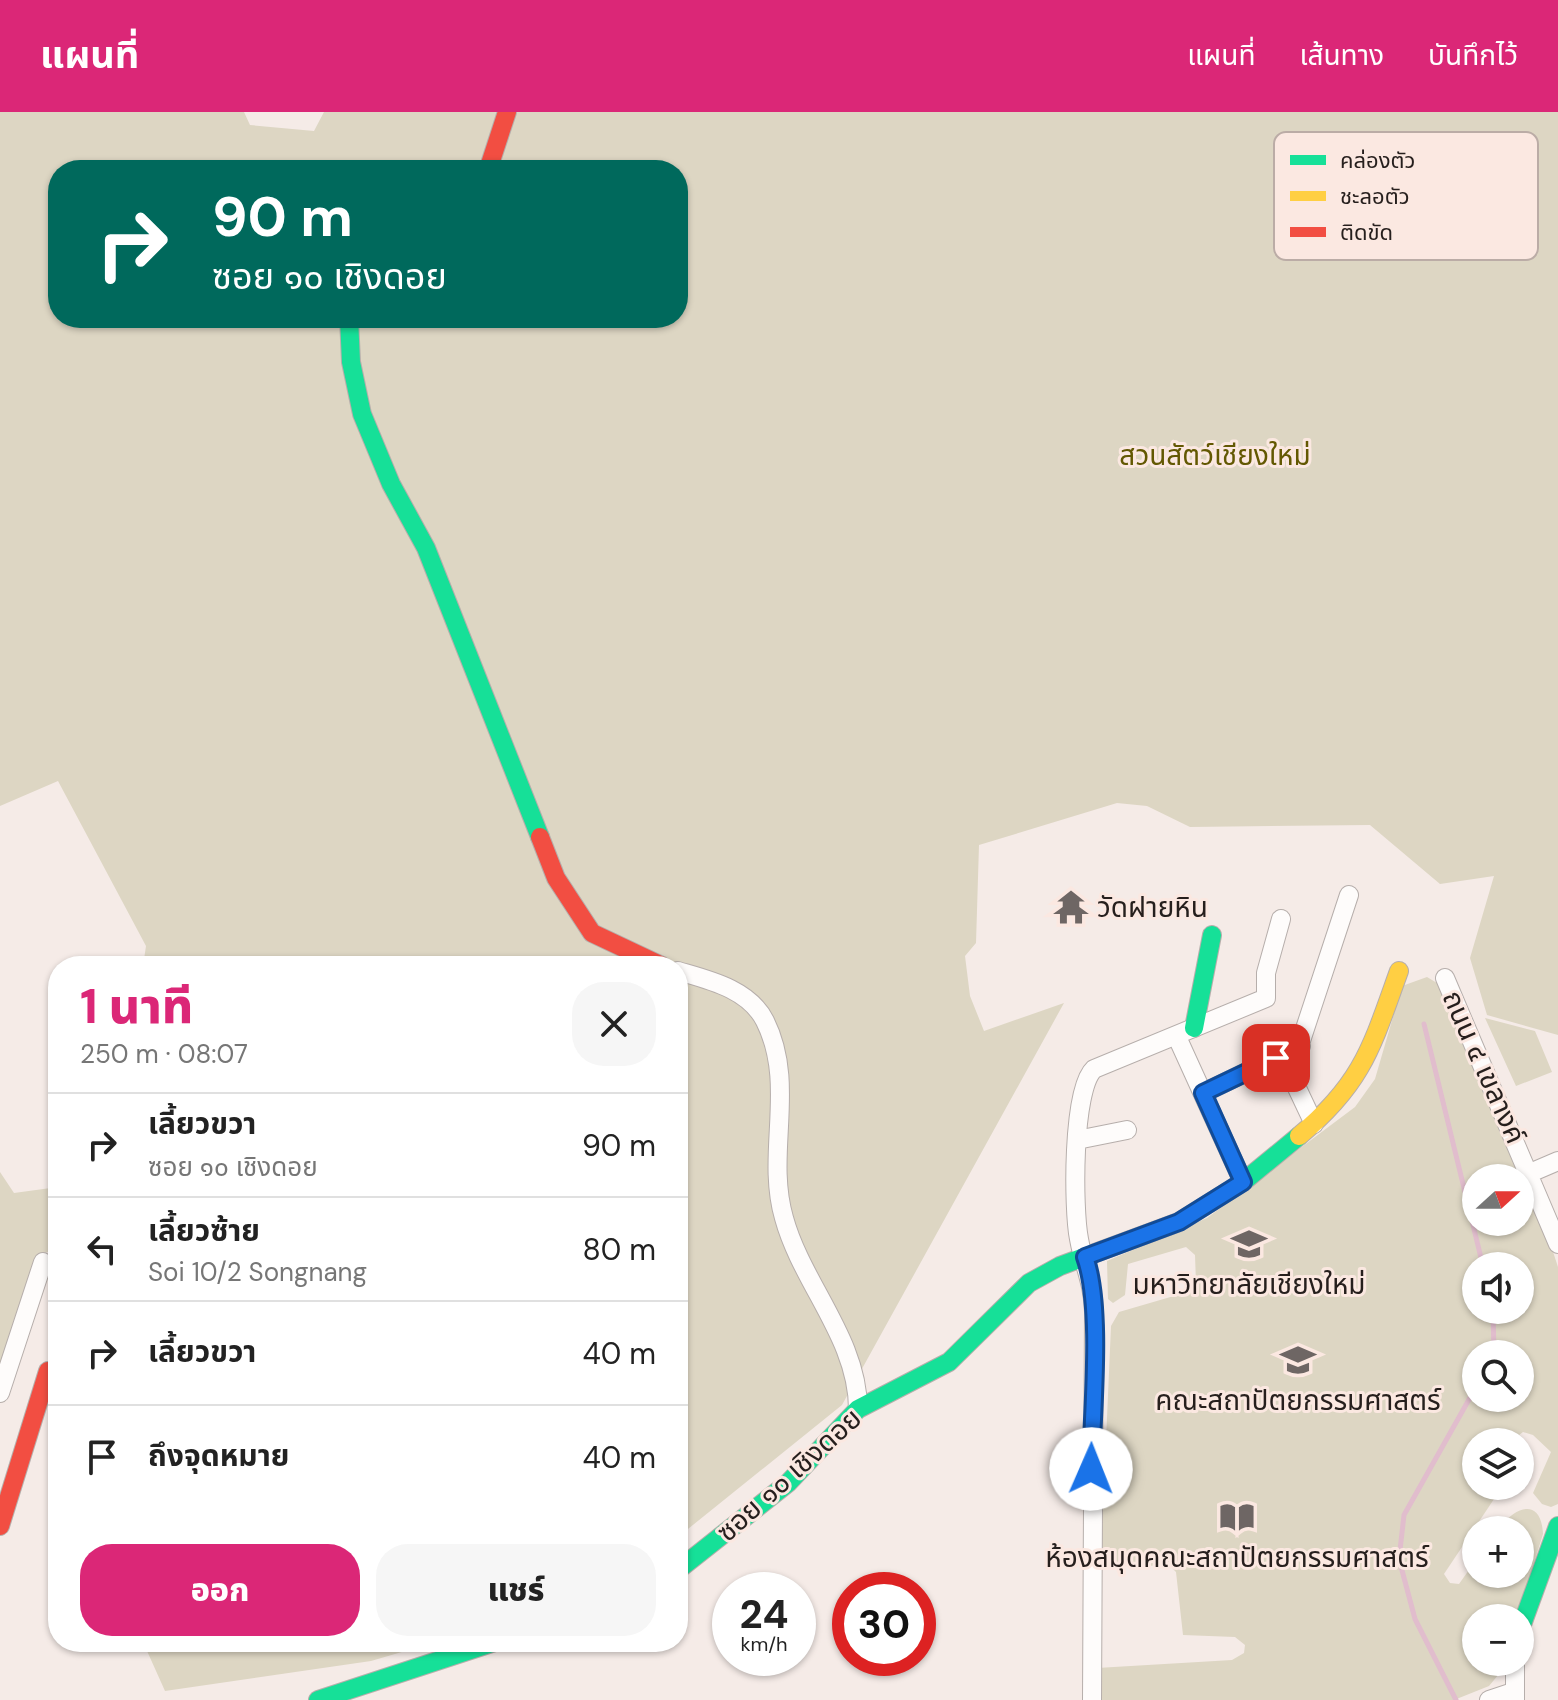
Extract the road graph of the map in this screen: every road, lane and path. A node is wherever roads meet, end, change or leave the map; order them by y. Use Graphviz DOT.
graph roads {
  1 [pos="507,112"];
  2 [pos="491,160"];
  3 [pos="349,328"];
  4 [pos="1349,895"];
  5 [pos="1281,919"];
  6 [pos="1212,935"];
  7 [pos="641,956"];
  8 [pos="1399,971"];
  9 [pos="688,974"];
  10 [pos="1445,978"];
  11 [pos="1186,1032"];
  12 [pos="1301,1046"];
  13 [pos="1203,1093"];
  14 [pos="1314,1124"];
  15 [pos="1127,1130"];
  16 [pos="1077,1140"];
  17 [pos="1558,1161"];
  18 [pos="1526,1164"];
  19 [pos="1534,1171"];
  20 [pos="1243,1182"];
  21 [pos="1534,1183"];
  22 [pos="1558,1244"];
  23 [pos="1085,1257"];
  24 [pos="43,1262"];
  25 [pos="48,1371"];
  26 [pos="0,1393"];
  27 [pos="858,1409"];
  28 [pos="0,1526"];
  29 [pos="1558,1526"];
  30 [pos="688,1562"];
  31 [pos="1530,1604"];
  32 [pos="468,1652"];
  33 [pos="1515,1676"];
  34 [pos="356,1693"];
  35 [pos="1514,1696"];
  36 [pos="318,1700"];
  37 [pos="1092,1700"];
  38 [pos="1489,1700"];
  1 -- 2 [label="street"];
  3 -- 7 [label="street"];
  4 -- 12 [label="street"];
  5 -- 11 [label="street"];
  6 -- 11 [label="street"];
  8 -- 14 [label="street, ซอย ๑๐ เชิงดอย"];
  9 -- 27 [label="street"];
  10 -- 18 [label="street, ถนน ๔ เขลางค์"];
  11 -- 13 [label="street"];
  11 -- 16 [label="street"];
  12 -- 13 [label="street"];
  12 -- 14 [label="street"];
  13 -- 20 [label="street"];
  14 -- 20 [label="street, ซอย ๑๐ เชิงดอย"];
  15 -- 16 [label="street"];
  16 -- 23 [label="street"];
  17 -- 19 [label="street"];
  20 -- 23 [label="street, ซอย ๑๐ เชิงดอย"];
  21 -- 22 [label="street, ถนน ๔ เขลางค์"];
  23 -- 27 [label="street, ซอย ๑๐ เชิงดอย"];
  23 -- 37 [label="street"];
  24 -- 26 [label="street"];
  25 -- 28 [label="street"];
  27 -- 30 [label="street, ซอย ๑๐ เชิงดอย"];
  29 -- 31 [label="street"];
  32 -- 34 [label="street"];
  33 -- 35 [label="street"];
  34 -- 36 [label="street"];
  35 -- 38 [label="street"];
}
